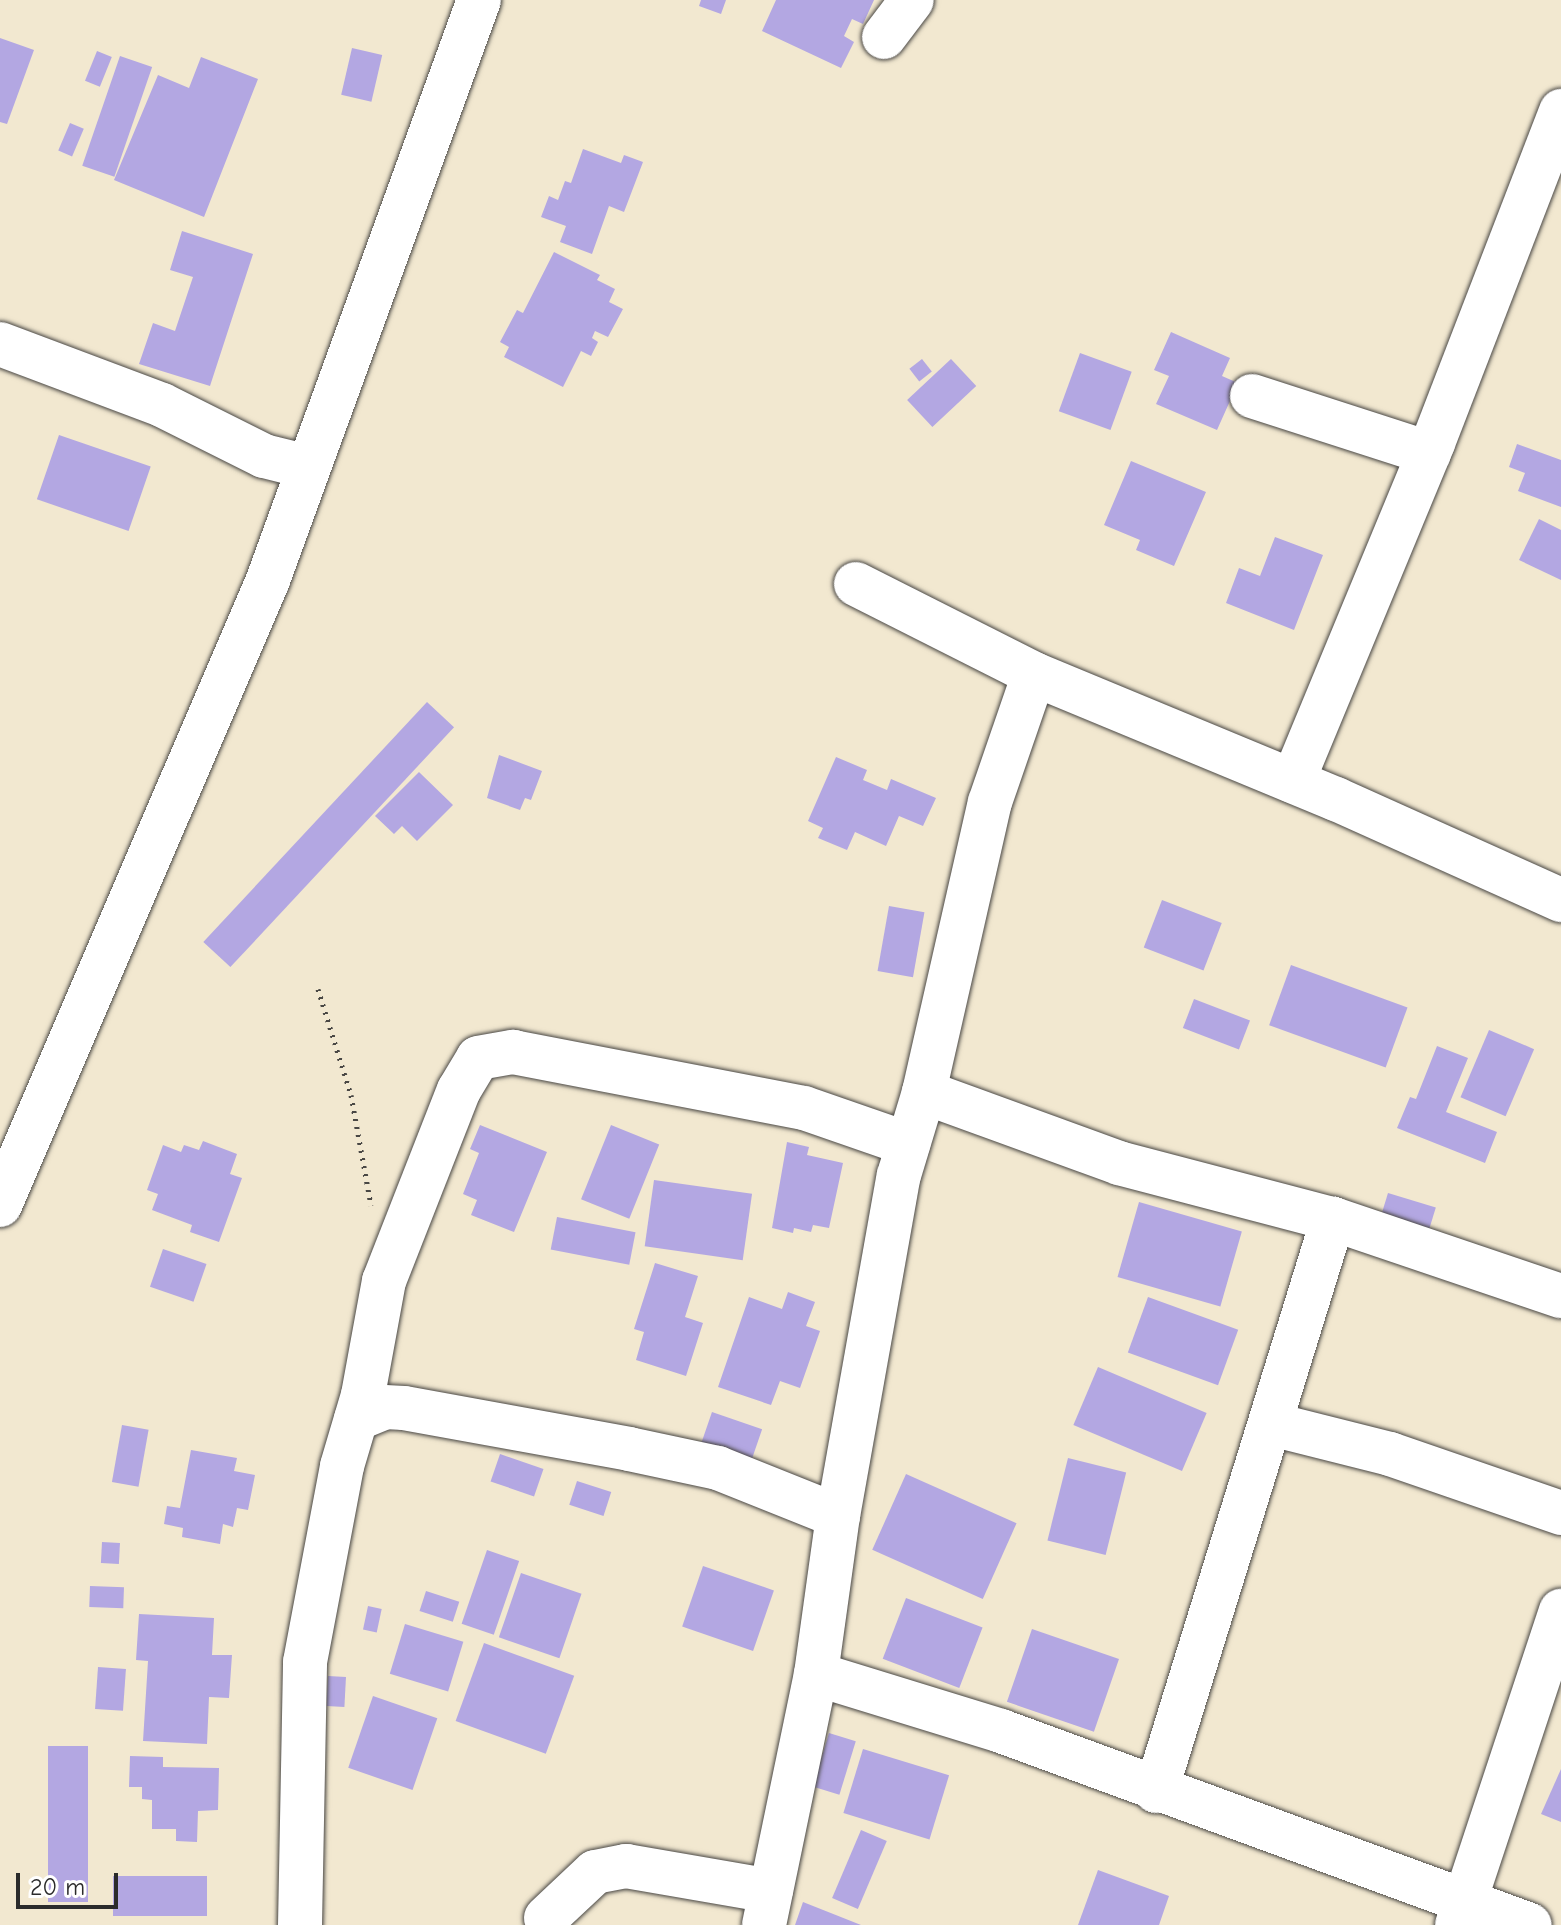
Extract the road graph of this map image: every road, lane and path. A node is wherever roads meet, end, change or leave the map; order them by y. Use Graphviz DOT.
graph roads {
  1 [pos="479,0"];
  2 [pos="912,0"];
  3 [pos="884,37"];
  4 [pos="1561,111"];
  5 [pos="1544,199"];
  6 [pos="0,344"];
  7 [pos="1252,396"];
  8 [pos="1429,453"];
  9 [pos="308,467"];
  10 [pos="856,584"];
  11 [pos="1034,674"];
  12 [pos="1293,781"];
  13 [pos="1561,900"];
  14 [pos="318,989"];
  15 [pos="924,1092"];
  16 [pos="908,1144"];
  17 [pos="0,1205"];
  18 [pos="1333,1219"];
  19 [pos="373,1221"];
  20 [pos="1561,1296"];
  21 [pos="356,1419"];
  22 [pos="1271,1424"];
  23 [pos="1561,1513"];
  24 [pos="838,1516"];
  25 [pos="1561,1611"];
  26 [pos="816,1674"];
  27 [pos="1156,1791"];
  28 [pos="768,1908"];
  29 [pos="1463,1913"];
  30 [pos="546,1918"];
  31 [pos="300,1925"];
  32 [pos="1530,1925"];
  1 -- 9 [label="street"];
  2 -- 3 [label="street"];
  4 -- 5 [label="street"];
  5 -- 8 [label="street"];
  6 -- 9 [label="street"];
  7 -- 8 [label="street"];
  8 -- 12 [label="street"];
  9 -- 17 [label="street"];
  10 -- 11 [label="street"];
  11 -- 12 [label="street"];
  11 -- 15 [label="street"];
  12 -- 13 [label="street"];
  14 -- 19 [label="path"];
  15 -- 16 [label="street"];
  15 -- 18 [label="street"];
  16 -- 21 [label="street"];
  16 -- 24 [label="street"];
  18 -- 20 [label="street"];
  18 -- 22 [label="street"];
  21 -- 24 [label="street"];
  21 -- 31 [label="street"];
  22 -- 23 [label="street"];
  22 -- 27 [label="street"];
  24 -- 26 [label="street"];
  25 -- 29 [label="street"];
  26 -- 27 [label="street"];
  26 -- 28 [label="street"];
  27 -- 29 [label="street"];
  28 -- 30 [label="street"];
  29 -- 32 [label="street"];
}
